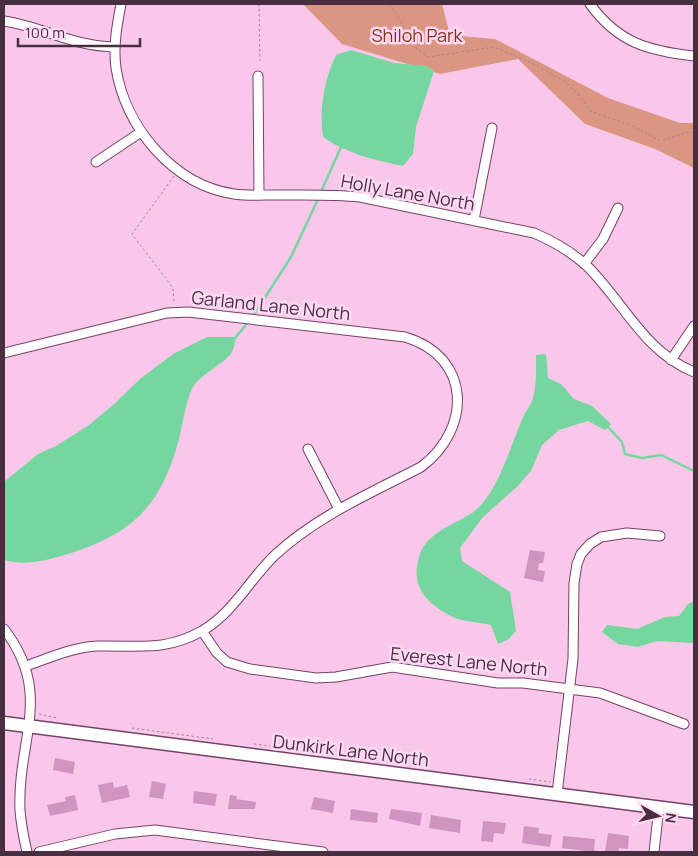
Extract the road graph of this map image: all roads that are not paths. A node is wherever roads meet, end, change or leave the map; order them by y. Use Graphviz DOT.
graph roads {
  1 [pos="121,4"];
  2 [pos="590,4"];
  3 [pos="4,21"];
  4 [pos="115,47"];
  5 [pos="694,56"];
  6 [pos="258,76"];
  7 [pos="492,128"];
  8 [pos="141,132"];
  9 [pos="96,162"];
  10 [pos="259,195"];
  11 [pos="618,208"];
  12 [pos="474,220"];
  13 [pos="584,264"];
  14 [pos="694,326"];
  15 [pos="4,354"];
  16 [pos="671,360"];
  17 [pos="694,372"];
  18 [pos="308,449"];
  19 [pos="339,509"];
  20 [pos="660,536"];
  21 [pos="4,629"];
  22 [pos="202,631"];
  23 [pos="26,666"];
  24 [pos="569,688"];
  25 [pos="4,723"];
  26 [pos="684,724"];
  27 [pos="29,726"];
  28 [pos="557,794"];
  29 [pos="659,807"];
  30 [pos="694,812"];
  31 [pos="299,851"];
  32 [pos="27,852"];
  33 [pos="39,852"];
  34 [pos="323,852"];
  35 [pos="654,852"];
  1 -- 4 [label="street, Holly Lane North"];
  2 -- 5 [label="street"];
  3 -- 4 [label="street"];
  4 -- 8 [label="street, Holly Lane North"];
  6 -- 10 [label="street"];
  7 -- 12 [label="street"];
  8 -- 9 [label="street"];
  8 -- 10 [label="street, Holly Lane North"];
  10 -- 12 [label="street, Holly Lane North"];
  11 -- 13 [label="street"];
  12 -- 13 [label="street, Holly Lane North"];
  13 -- 16 [label="street, Holly Lane North"];
  14 -- 16 [label="street"];
  15 -- 19 [label="street, Garland Lane North"];
  16 -- 17 [label="street, Holly Lane North"];
  18 -- 19 [label="street"];
  19 -- 22 [label="street"];
  20 -- 24 [label="street"];
  21 -- 23 [label="street"];
  22 -- 23 [label="street"];
  22 -- 24 [label="street, Everest Lane North"];
  23 -- 27 [label="street"];
  24 -- 26 [label="street, Everest Lane North"];
  24 -- 28 [label="street"];
  25 -- 27 [label="street, Dunkirk Lane North"];
  27 -- 28 [label="street, Dunkirk Lane North"];
  27 -- 32 [label="street"];
  28 -- 29 [label="street, Dunkirk Lane North"];
  29 -- 30 [label="street, Dunkirk Lane North"];
  29 -- 35 [label="street"];
  31 -- 33 [label="street"];
  31 -- 34 [label="street"];
}
